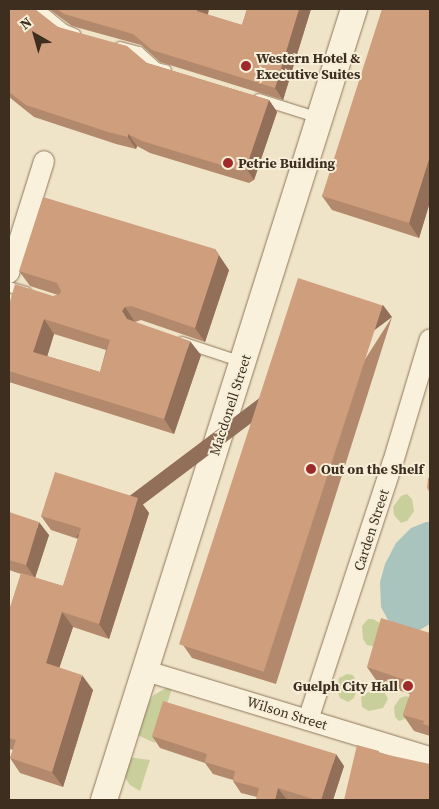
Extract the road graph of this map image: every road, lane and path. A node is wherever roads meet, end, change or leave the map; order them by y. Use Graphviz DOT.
graph roads {
  1 [pos="39,9"];
  2 [pos="354,9"];
  3 [pos="86,37"];
  4 [pos="113,45"];
  5 [pos="173,72"];
  6 [pos="251,96"];
  7 [pos="320,118"];
  8 [pos="44,161"];
  9 [pos="9,272"];
  10 [pos="9,287"];
  11 [pos="40,296"];
  12 [pos="173,338"];
  13 [pos="430,339"];
  14 [pos="244,362"];
  15 [pos="143,670"];
  16 [pos="308,720"];
  17 [pos="368,738"];
  18 [pos="430,757"];
  19 [pos="361,759"];
  20 [pos="104,800"];
  1 -- 3 [label="lane"];
  2 -- 7 [label="street, Macdonell Street"];
  4 -- 5 [label="lane"];
  6 -- 7 [label="lane"];
  7 -- 14 [label="street, Macdonell Street"];
  8 -- 9 [label="street"];
  10 -- 11 [label="lane"];
  12 -- 14 [label="lane"];
  13 -- 16 [label="street, Carden Street"];
  14 -- 15 [label="street, Macdonell Street"];
  15 -- 16 [label="street, Wilson Street"];
  15 -- 20 [label="street, Macdonell Street"];
  16 -- 17 [label="street, Wilson Street"];
  17 -- 18 [label="street, Wilson Street"];
  17 -- 19 [label="street"];
}
